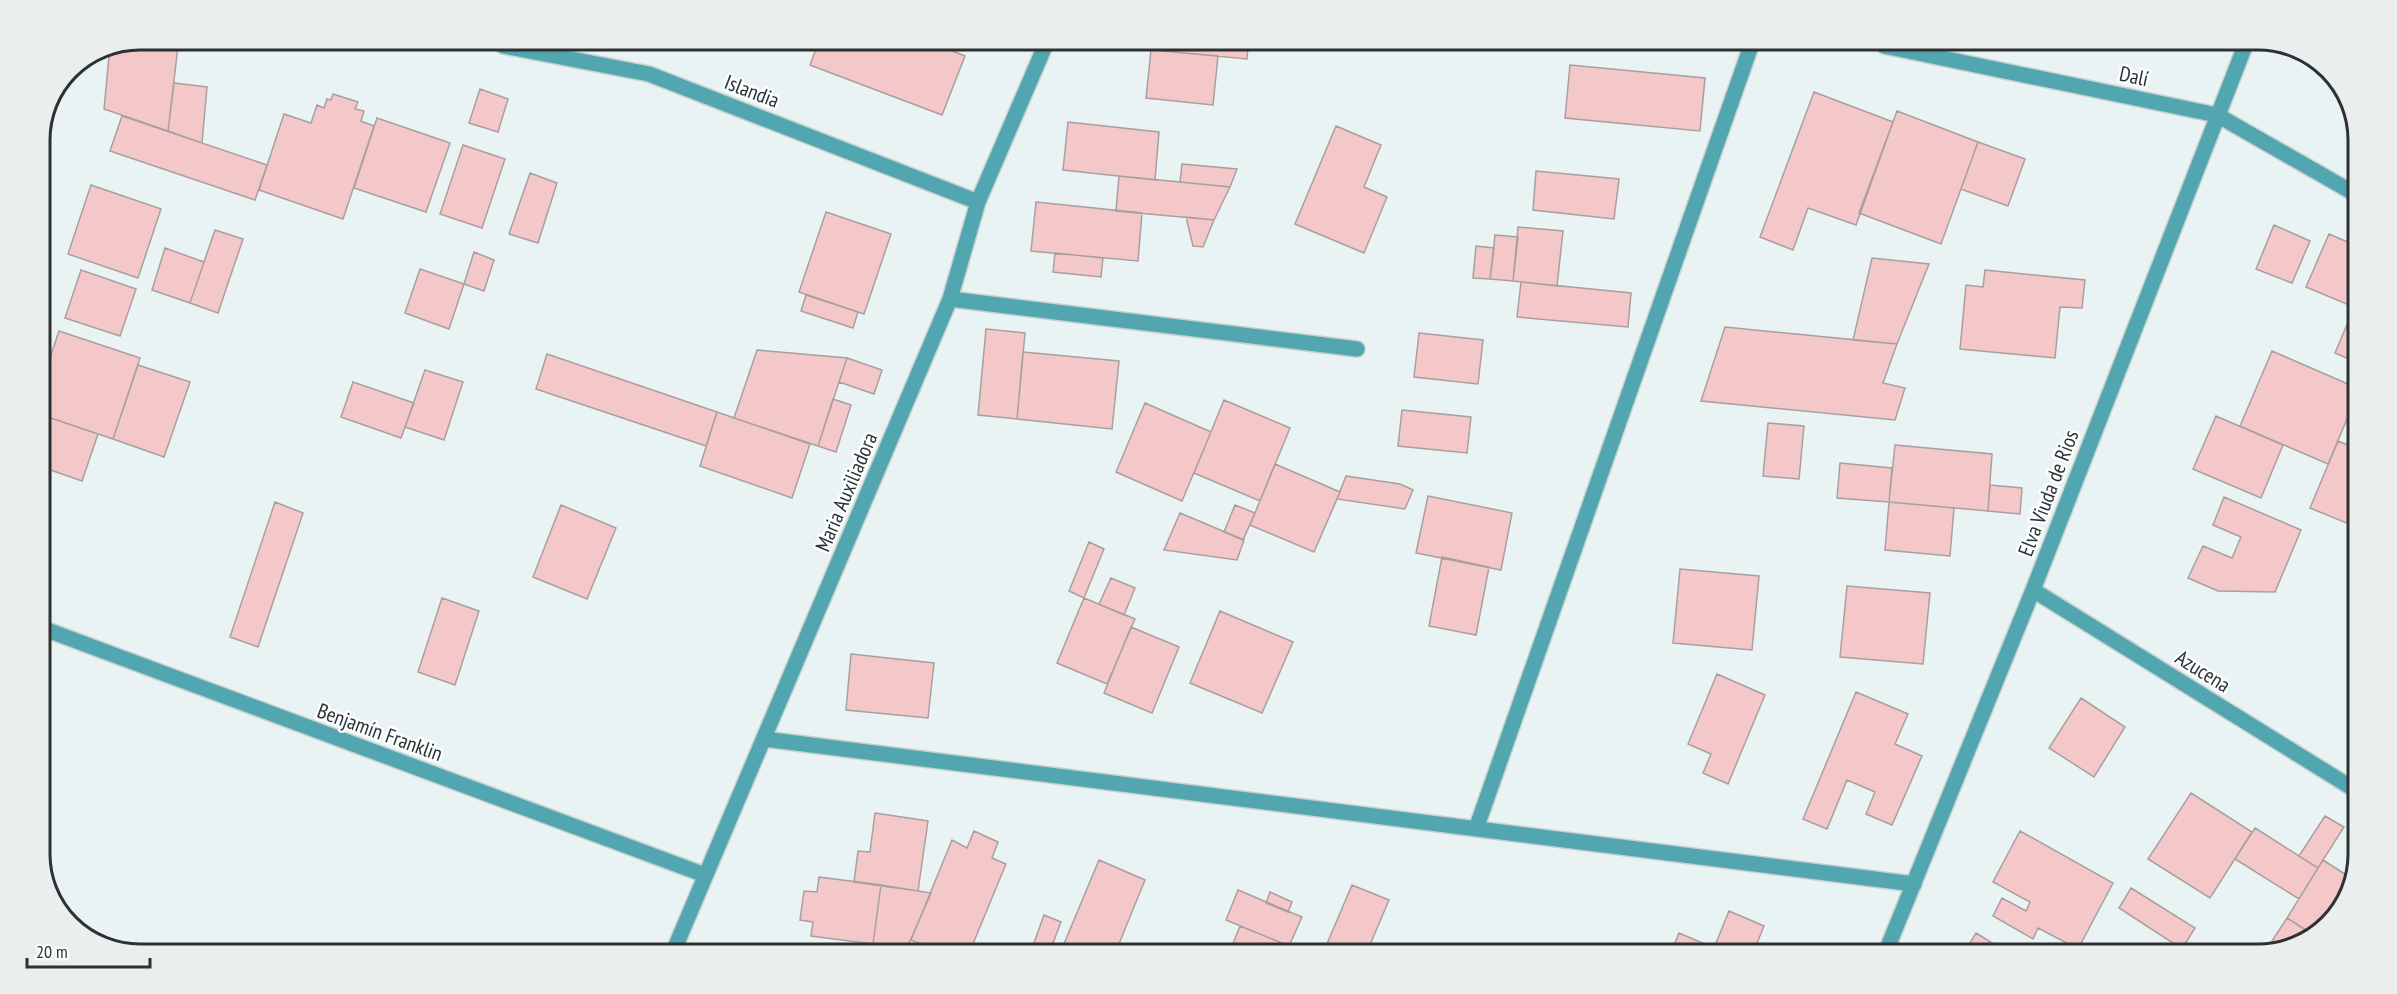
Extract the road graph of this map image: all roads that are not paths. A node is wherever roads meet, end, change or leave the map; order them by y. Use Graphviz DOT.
graph roads {
  1 [pos="518,49"];
  2 [pos="1044,49"];
  3 [pos="1750,49"];
  4 [pos="1898,49"];
  5 [pos="2244,49"];
  6 [pos="2217,115"];
  7 [pos="2347,189"];
  8 [pos="978,202"];
  9 [pos="950,299"];
  10 [pos="1357,349"];
  11 [pos="2033,590"];
  12 [pos="50,631"];
  13 [pos="765,739"];
  14 [pos="2348,785"];
  15 [pos="1476,829"];
  16 [pos="705,875"];
  17 [pos="1914,885"];
  18 [pos="676,944"];
  19 [pos="1889,944"];
  1 -- 8 [label="street, Islandia"];
  2 -- 8 [label="street, Maria Auxiliadora"];
  3 -- 15 [label="street"];
  4 -- 6 [label="street, Dalí"];
  5 -- 6 [label="street, Elva Viuda de Rios"];
  6 -- 7 [label="street, Dalí"];
  6 -- 11 [label="street, Elva Viuda de Rios"];
  8 -- 9 [label="street, Maria Auxiliadora"];
  9 -- 10 [label="street"];
  9 -- 13 [label="street, Maria Auxiliadora"];
  11 -- 14 [label="street, Azucena"];
  11 -- 17 [label="street, Elva Viuda de Rios"];
  12 -- 16 [label="street, Benjamín Franklin"];
  13 -- 15 [label="street"];
  13 -- 16 [label="street, Maria Auxiliadora"];
  15 -- 17 [label="street"];
  16 -- 18 [label="street, Maria Auxiliadora"];
  17 -- 19 [label="street, Elva Viuda de Rios"];
}
